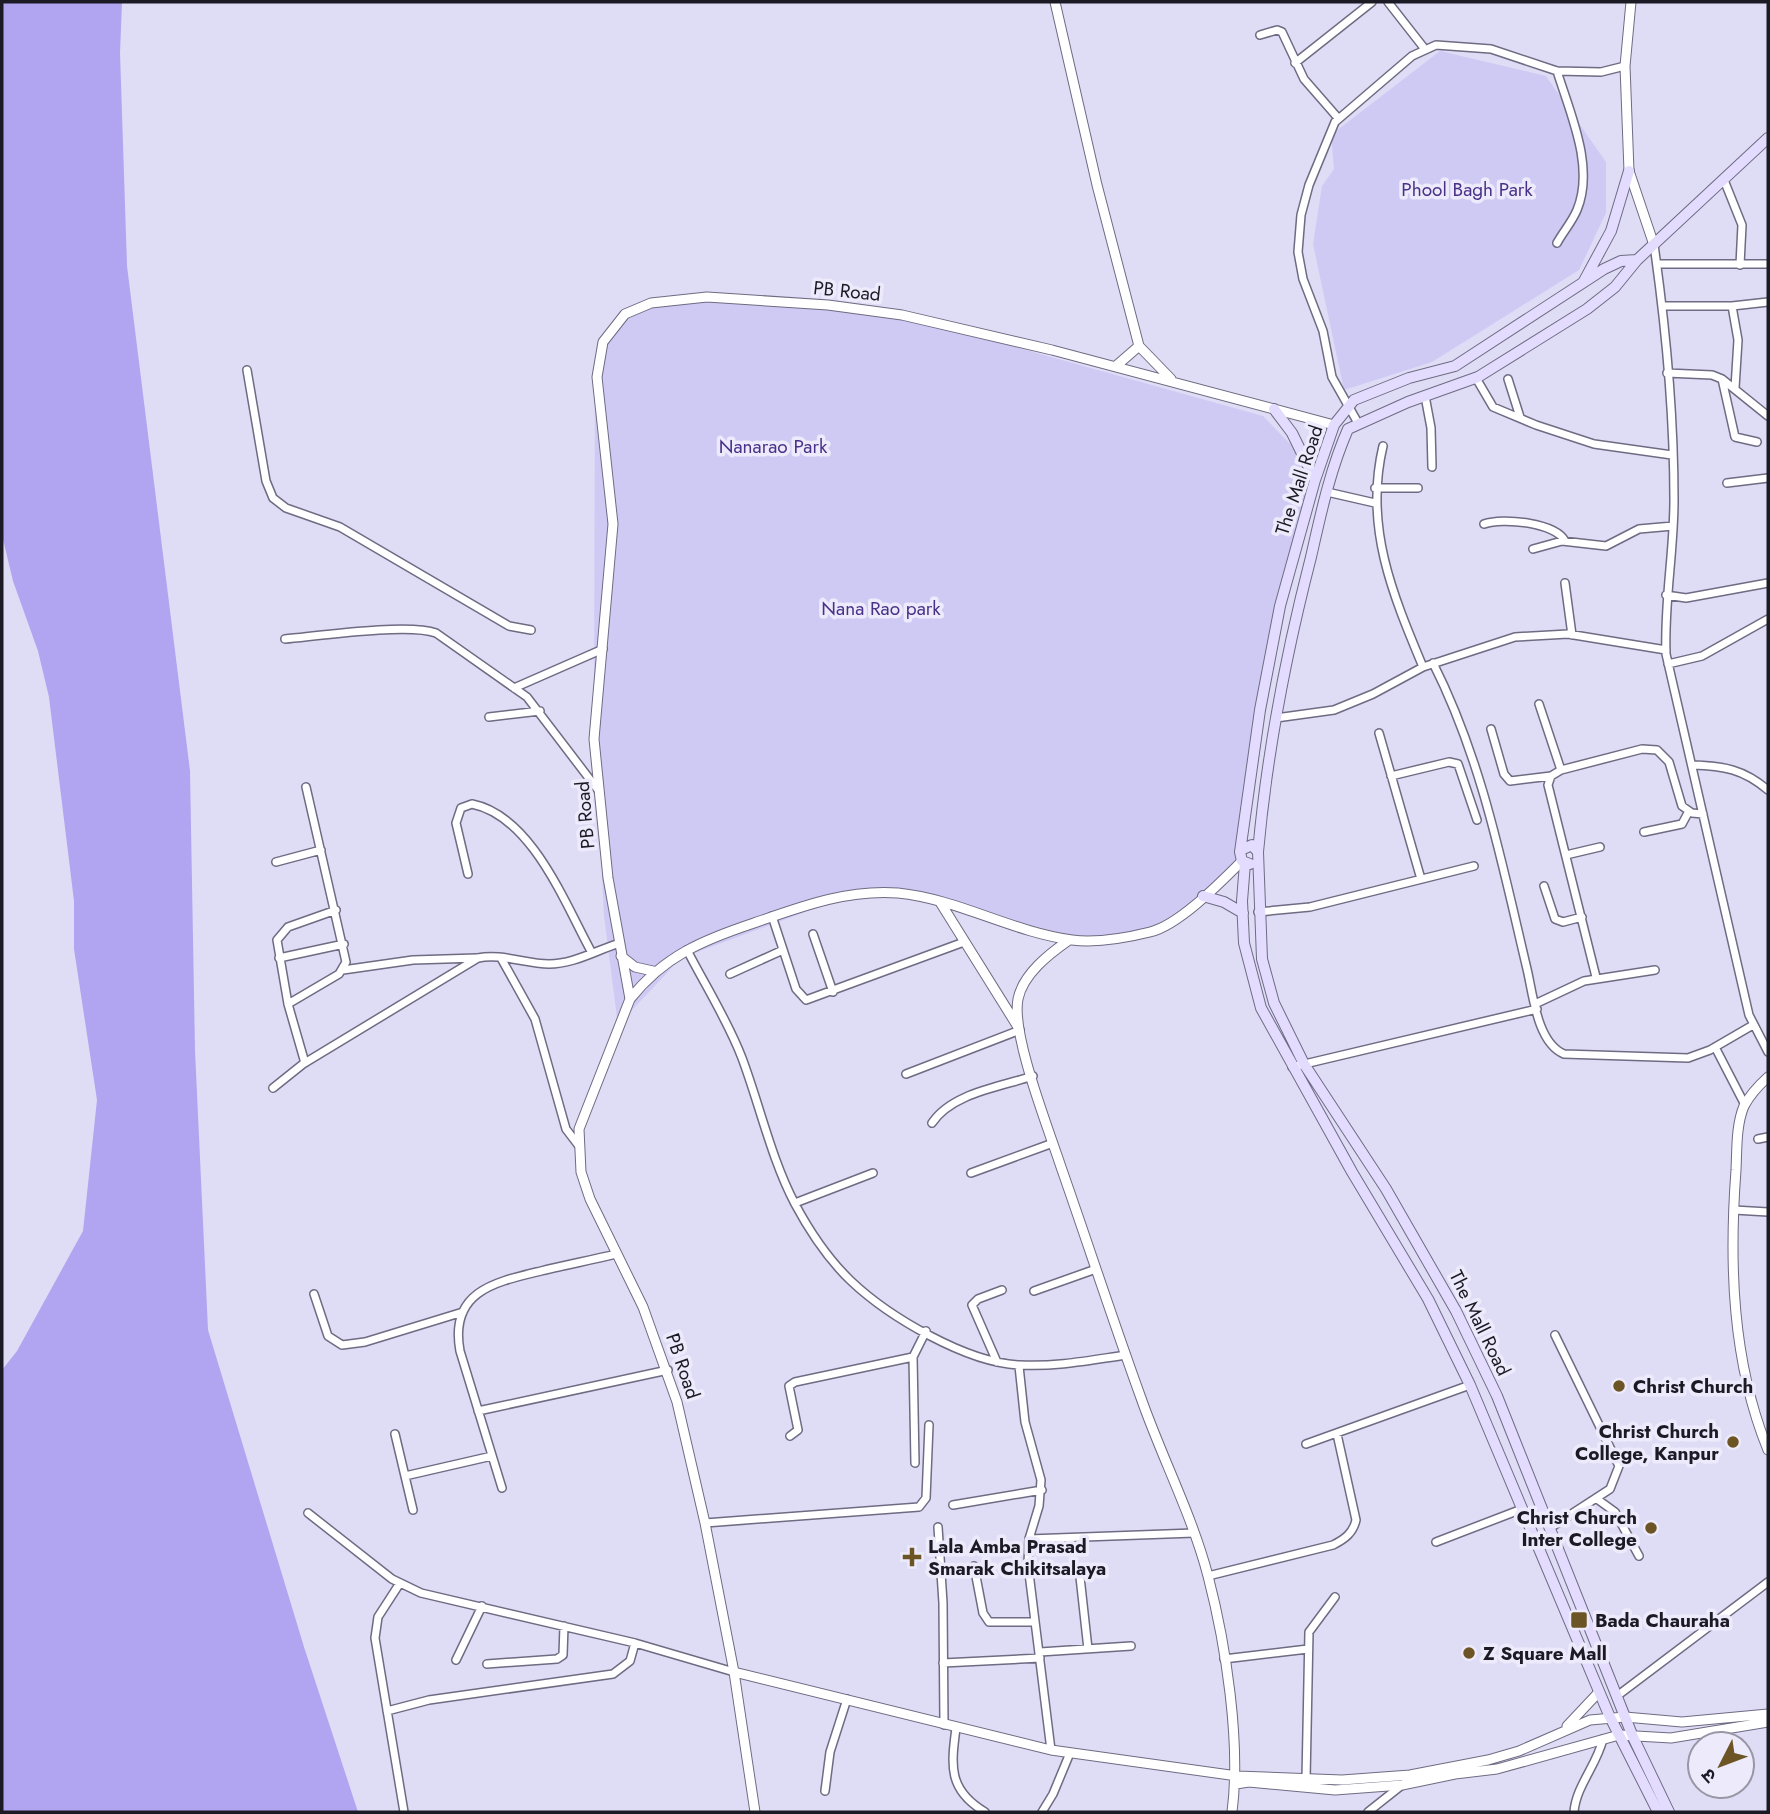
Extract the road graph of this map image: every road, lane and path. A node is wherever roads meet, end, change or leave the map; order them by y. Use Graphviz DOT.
graph roads {
  1 [pos="1055,2"];
  2 [pos="1372,2"];
  3 [pos="1388,2"];
  4 [pos="1631,2"];
  5 [pos="1260,34"];
  6 [pos="1424,48"];
  7 [pos="1294,63"];
  8 [pos="1625,66"];
  9 [pos="1557,71"];
  10 [pos="1338,118"];
  11 [pos="1766,142"];
  12 [pos="1629,172"];
  13 [pos="1724,180"];
  14 [pos="1556,243"];
  15 [pos="1654,245"];
  16 [pos="1637,260"];
  17 [pos="1657,264"];
  18 [pos="1768,264"];
  19 [pos="1740,265"];
  20 [pos="1583,281"];
  21 [pos="1768,302"];
  22 [pos="1663,306"];
  23 [pos="1732,306"];
  24 [pos="1139,346"];
  25 [pos="1116,366"];
  26 [pos="247,370"];
  27 [pos="1667,373"];
  28 [pos="1476,378"];
  29 [pos="1508,379"];
  30 [pos="1722,379"];
  31 [pos="1174,381"];
  32 [pos="1735,388"];
  33 [pos="1425,396"];
  34 [pos="1346,407"];
  35 [pos="1274,409"];
  36 [pos="1768,416"];
  37 [pos="1520,417"];
  38 [pos="1358,423"];
  39 [pos="1334,425"];
  40 [pos="1348,429"];
  41 [pos="1757,442"];
  42 [pos="1383,446"];
  43 [pos="1672,455"];
  44 [pos="1432,467"];
  45 [pos="1768,478"];
  46 [pos="1315,480"];
  47 [pos="1727,483"];
  48 [pos="1375,488"];
  49 [pos="1418,488"];
  50 [pos="1327,492"];
  51 [pos="1375,503"];
  52 [pos="1484,524"];
  53 [pos="1673,526"];
  54 [pos="1565,541"];
  55 [pos="1533,549"];
  56 [pos="1564,583"];
  57 [pos="1768,583"];
  58 [pos="1666,595"];
  59 [pos="1768,619"];
  60 [pos="531,630"];
  61 [pos="1572,635"];
  62 [pos="285,639"];
  63 [pos="603,649"];
  64 [pos="1666,650"];
  65 [pos="1433,663"];
  66 [pos="1668,664"];
  67 [pos="1423,667"];
  68 [pos="514,688"];
  69 [pos="1539,704"];
  70 [pos="540,711"];
  71 [pos="489,717"];
  72 [pos="1276,718"];
  73 [pos="1490,729"];
  74 [pos="1379,733"];
  75 [pos="1692,765"];
  76 [pos="1561,770"];
  77 [pos="1391,776"];
  78 [pos="1551,776"];
  79 [pos="306,787"];
  80 [pos="1768,790"];
  81 [pos="601,794"];
  82 [pos="1689,811"];
  83 [pos="1703,814"];
  84 [pos="1477,820"];
  85 [pos="1644,832"];
  86 [pos="1600,847"];
  87 [pos="321,850"];
  88 [pos="1241,850"];
  89 [pos="1566,855"];
  90 [pos="1257,856"];
  91 [pos="276,862"];
  92 [pos="1243,862"];
  93 [pos="1474,866"];
  94 [pos="468,874"];
  95 [pos="1421,879"];
  96 [pos="1544,886"];
  97 [pos="1203,896"];
  98 [pos="940,902"];
  99 [pos="335,910"];
  100 [pos="1258,912"];
  101 [pos="1243,913"];
  102 [pos="772,916"];
  103 [pos="1582,917"];
  104 [pos="813,934"];
  105 [pos="1069,940"];
  106 [pos="964,942"];
  107 [pos="344,944"];
  108 [pos="617,944"];
  109 [pos="687,950"];
  110 [pos="783,950"];
  111 [pos="592,953"];
  112 [pos="620,954"];
  113 [pos="279,958"];
  114 [pos="478,958"];
  115 [pos="501,958"];
  116 [pos="343,970"];
  117 [pos="1655,970"];
  118 [pos="653,971"];
  119 [pos="730,974"];
  120 [pos="1596,977"];
  121 [pos="833,992"];
  122 [pos="630,999"];
  123 [pos="289,1004"];
  124 [pos="1536,1007"];
  125 [pos="1753,1025"];
  126 [pos="1019,1029"];
  127 [pos="1768,1032"];
  128 [pos="1758,1034"];
  129 [pos="1715,1047"];
  130 [pos="1768,1052"];
  131 [pos="305,1063"];
  132 [pos="1304,1064"];
  133 [pos="1292,1067"];
  134 [pos="906,1074"];
  135 [pos="1033,1076"];
  136 [pos="1768,1077"];
  137 [pos="273,1088"];
  138 [pos="1745,1105"];
  139 [pos="932,1123"];
  140 [pos="1768,1137"];
  141 [pos="1758,1139"];
  142 [pos="1053,1143"];
  143 [pos="579,1146"];
  144 [pos="873,1173"];
  145 [pos="971,1173"];
  146 [pos="795,1203"];
  147 [pos="1734,1210"];
  148 [pos="1768,1212"];
  149 [pos="616,1254"];
  150 [pos="1096,1269"];
  151 [pos="1002,1290"];
  152 [pos="1034,1291"];
  153 [pos="1446,1291"];
  154 [pos="314,1293"];
  155 [pos="1428,1299"];
  156 [pos="464,1311"];
  157 [pos="926,1331"];
  158 [pos="1555,1335"];
  159 [pos="1126,1355"];
  160 [pos="913,1357"];
  161 [pos="997,1362"];
  162 [pos="1019,1366"];
  163 [pos="667,1370"];
  164 [pos="1470,1385"];
  165 [pos="478,1411"];
  166 [pos="929,1425"];
  167 [pos="395,1434"];
  168 [pos="1337,1434"];
  169 [pos="790,1436"];
  170 [pos="1306,1444"];
  171 [pos="1768,1450"];
  172 [pos="492,1456"];
  173 [pos="915,1463"];
  174 [pos="405,1476"];
  175 [pos="502,1488"];
  176 [pos="1042,1490"];
  177 [pos="1597,1499"];
  178 [pos="953,1505"];
  179 [pos="1522,1509"];
  180 [pos="413,1510"];
  181 [pos="308,1513"];
  182 [pos="705,1522"];
  183 [pos="939,1527"];
  184 [pos="1550,1528"];
  185 [pos="1194,1533"];
  186 [pos="1029,1539"];
  187 [pos="1436,1542"];
  188 [pos="1639,1556"];
  189 [pos="974,1566"];
  190 [pos="1208,1576"];
  191 [pos="1080,1577"];
  192 [pos="1768,1582"];
  193 [pos="400,1583"];
  194 [pos="1335,1597"];
  195 [pos="482,1606"];
  196 [pos="1035,1622"];
  197 [pos="564,1626"];
  198 [pos="635,1643"];
  199 [pos="1131,1646"];
  200 [pos="1088,1648"];
  201 [pos="1308,1649"];
  202 [pos="1040,1655"];
  203 [pos="1224,1659"];
  204 [pos="456,1660"];
  205 [pos="943,1663"];
  206 [pos="487,1664"];
  207 [pos="734,1672"];
  208 [pos="1600,1692"];
  209 [pos="1617,1696"];
  210 [pos="847,1699"];
  211 [pos="387,1711"];
  212 [pos="1768,1714"];
  213 [pos="1611,1717"];
  214 [pos="1625,1717"];
  215 [pos="1768,1722"];
  216 [pos="944,1725"];
  217 [pos="957,1728"];
  218 [pos="1560,1732"];
  219 [pos="1619,1735"];
  220 [pos="1633,1737"];
  221 [pos="1603,1739"];
  222 [pos="1051,1750"];
  223 [pos="1070,1753"];
  224 [pos="1306,1779"];
  225 [pos="1236,1780"];
  226 [pos="1402,1785"];
  227 [pos="825,1791"];
  228 [pos="404,1812"];
  229 [pos="755,1812"];
  230 [pos="985,1812"];
  231 [pos="1042,1812"];
  232 [pos="1232,1812"];
  233 [pos="1368,1812"];
  234 [pos="1574,1812"];
  235 [pos="1658,1812"];
  236 [pos="1669,1812"];
  1 -- 24 [label="street"];
  2 -- 7 [label="street"];
  3 -- 6 [label="street"];
  4 -- 8 [label="street"];
  5 -- 7 [label="street"];
  6 -- 9 [label="street"];
  6 -- 10 [label="street"];
  7 -- 10 [label="street"];
  8 -- 9 [label="street"];
  8 -- 12 [label="street"];
  9 -- 14 [label="street"];
  10 -- 34 [label="street"];
  11 -- 13 [label="main road, The Mall Road"];
  12 -- 15 [label="street"];
  12 -- 20 [label="main road"];
  13 -- 15 [label="main road, The Mall Road"];
  13 -- 19 [label="street"];
  15 -- 16 [label="main road, The Mall Road"];
  15 -- 17 [label="street"];
  16 -- 20 [label="main road, The Mall Road"];
  16 -- 28 [label="main road, The Mall Road"];
  17 -- 19 [label="street"];
  17 -- 22 [label="street"];
  18 -- 19 [label="street"];
  20 -- 34 [label="main road, The Mall Road"];
  21 -- 23 [label="street"];
  22 -- 23 [label="street"];
  22 -- 27 [label="street"];
  23 -- 32 [label="street"];
  24 -- 25 [label="street"];
  24 -- 31 [label="street"];
  25 -- 31 [label="street, PB Road"];
  25 -- 63 [label="street, PB Road"];
  26 -- 60 [label="street"];
  27 -- 30 [label="street"];
  27 -- 43 [label="street"];
  28 -- 33 [label="main road, The Mall Road"];
  28 -- 37 [label="street"];
  29 -- 37 [label="street"];
  30 -- 32 [label="street"];
  30 -- 41 [label="street"];
  31 -- 35 [label="street, PB Road"];
  32 -- 36 [label="street"];
  33 -- 38 [label="main road, The Mall Road"];
  33 -- 44 [label="street"];
  34 -- 38 [label="street"];
  34 -- 39 [label="main road, The Mall Road"];
  35 -- 39 [label="street, PB Road"];
  35 -- 46 [label="main road"];
  37 -- 43 [label="street"];
  38 -- 40 [label="main road, The Mall Road"];
  39 -- 40 [label="main road"];
  39 -- 46 [label="main road, The Mall Road"];
  40 -- 50 [label="main road, The Mall Road"];
  42 -- 48 [label="street"];
  43 -- 53 [label="street"];
  45 -- 47 [label="street"];
  46 -- 88 [label="main road, The Mall Road"];
  48 -- 49 [label="street"];
  48 -- 51 [label="street"];
  50 -- 51 [label="street"];
  50 -- 72 [label="main road, The Mall Road"];
  51 -- 67 [label="street"];
  52 -- 54 [label="street"];
  53 -- 54 [label="street"];
  53 -- 58 [label="street"];
  54 -- 55 [label="street"];
  56 -- 61 [label="street"];
  57 -- 58 [label="street"];
  58 -- 64 [label="street"];
  59 -- 66 [label="street"];
  61 -- 64 [label="street"];
  61 -- 65 [label="street"];
  62 -- 68 [label="street"];
  63 -- 68 [label="street"];
  63 -- 81 [label="street, PB Road"];
  64 -- 66 [label="street"];
  65 -- 67 [label="street"];
  65 -- 124 [label="street"];
  66 -- 75 [label="street"];
  67 -- 72 [label="street"];
  68 -- 70 [label="street"];
  69 -- 76 [label="street"];
  70 -- 71 [label="street"];
  70 -- 81 [label="street"];
  72 -- 90 [label="main road, The Mall Road"];
  73 -- 78 [label="street"];
  74 -- 77 [label="street"];
  75 -- 80 [label="street"];
  75 -- 83 [label="street"];
  76 -- 78 [label="street"];
  76 -- 82 [label="street"];
  77 -- 84 [label="street"];
  77 -- 95 [label="street"];
  78 -- 89 [label="street"];
  79 -- 87 [label="street"];
  81 -- 108 [label="street, PB Road"];
  82 -- 83 [label="street"];
  82 -- 85 [label="street"];
  83 -- 125 [label="street"];
  86 -- 89 [label="street"];
  87 -- 91 [label="street"];
  87 -- 99 [label="street"];
  88 -- 90 [label="main road"];
  88 -- 92 [label="main road, The Mall Road"];
  89 -- 103 [label="street"];
  90 -- 92 [label="main road"];
  90 -- 100 [label="main road, The Mall Road"];
  92 -- 97 [label="street"];
  92 -- 101 [label="main road, The Mall Road"];
  93 -- 95 [label="street"];
  94 -- 111 [label="street"];
  95 -- 100 [label="street"];
  96 -- 103 [label="street"];
  97 -- 101 [label="main road"];
  97 -- 105 [label="street"];
  98 -- 102 [label="street"];
  98 -- 105 [label="street"];
  98 -- 106 [label="street"];
  99 -- 107 [label="street"];
  99 -- 113 [label="street"];
  100 -- 132 [label="main road, The Mall Road"];
  101 -- 133 [label="main road, The Mall Road"];
  102 -- 109 [label="street"];
  102 -- 110 [label="street"];
  103 -- 120 [label="street"];
  104 -- 121 [label="street"];
  105 -- 126 [label="street"];
  106 -- 121 [label="street"];
  106 -- 126 [label="street"];
  107 -- 113 [label="street"];
  107 -- 116 [label="street"];
  108 -- 111 [label="street"];
  108 -- 112 [label="street, PB Road"];
  109 -- 118 [label="street"];
  109 -- 146 [label="street"];
  110 -- 119 [label="street"];
  110 -- 121 [label="street"];
  111 -- 115 [label="street"];
  112 -- 118 [label="street"];
  112 -- 122 [label="street, PB Road"];
  113 -- 123 [label="street"];
  114 -- 115 [label="street"];
  114 -- 116 [label="street"];
  114 -- 131 [label="street"];
  115 -- 143 [label="street"];
  116 -- 123 [label="street"];
  117 -- 120 [label="street"];
  118 -- 122 [label="street"];
  120 -- 124 [label="street"];
  122 -- 143 [label="street, PB Road"];
  123 -- 131 [label="street"];
  124 -- 129 [label="street"];
  124 -- 132 [label="street"];
  125 -- 128 [label="street"];
  125 -- 129 [label="street"];
  126 -- 134 [label="street"];
  126 -- 135 [label="street"];
  127 -- 128 [label="street"];
  128 -- 130 [label="street"];
  129 -- 138 [label="street"];
  131 -- 137 [label="street"];
  132 -- 133 [label="street"];
  132 -- 153 [label="main road, The Mall Road"];
  133 -- 155 [label="main road, The Mall Road"];
  135 -- 139 [label="street"];
  135 -- 142 [label="street"];
  136 -- 138 [label="street"];
  138 -- 147 [label="street"];
  140 -- 141 [label="street"];
  142 -- 145 [label="street"];
  142 -- 150 [label="street"];
  143 -- 149 [label="street, PB Road"];
  144 -- 146 [label="street"];
  146 -- 157 [label="street"];
  147 -- 148 [label="street"];
  147 -- 171 [label="street"];
  149 -- 156 [label="street"];
  149 -- 163 [label="street, PB Road"];
  150 -- 152 [label="street"];
  150 -- 159 [label="street"];
  151 -- 161 [label="street"];
  153 -- 155 [label="street"];
  153 -- 184 [label="main road, The Mall Road"];
  154 -- 156 [label="street"];
  155 -- 164 [label="main road, The Mall Road"];
  156 -- 165 [label="street"];
  157 -- 160 [label="street"];
  157 -- 161 [label="street"];
  158 -- 177 [label="street"];
  159 -- 162 [label="street"];
  159 -- 185 [label="street"];
  160 -- 169 [label="street"];
  160 -- 173 [label="street"];
  161 -- 162 [label="street"];
  162 -- 176 [label="street"];
  163 -- 165 [label="street"];
  163 -- 182 [label="street, PB Road"];
  164 -- 168 [label="street"];
  164 -- 179 [label="main road, The Mall Road"];
  165 -- 172 [label="street"];
  166 -- 182 [label="street"];
  167 -- 174 [label="street"];
  168 -- 170 [label="street"];
  168 -- 190 [label="street"];
  172 -- 174 [label="street"];
  172 -- 175 [label="street"];
  174 -- 180 [label="street"];
  176 -- 178 [label="street"];
  176 -- 186 [label="street"];
  177 -- 184 [label="street"];
  177 -- 188 [label="street"];
  179 -- 187 [label="street"];
  179 -- 208 [label="main road, The Mall Road"];
  181 -- 193 [label="street"];
  182 -- 207 [label="street, PB Road"];
  183 -- 205 [label="street"];
  184 -- 209 [label="main road, The Mall Road"];
  185 -- 186 [label="street"];
  185 -- 190 [label="street"];
  186 -- 196 [label="street"];
  189 -- 196 [label="street"];
  190 -- 203 [label="street"];
  191 -- 200 [label="street"];
  192 -- 209 [label="street"];
  193 -- 195 [label="street"];
  193 -- 211 [label="street"];
  194 -- 201 [label="street"];
  195 -- 197 [label="street"];
  195 -- 204 [label="street"];
  196 -- 202 [label="street"];
  197 -- 198 [label="street"];
  197 -- 206 [label="street"];
  198 -- 207 [label="street"];
  198 -- 211 [label="street"];
  199 -- 200 [label="street"];
  200 -- 202 [label="street"];
  201 -- 203 [label="street"];
  201 -- 224 [label="street"];
  202 -- 205 [label="street"];
  202 -- 222 [label="street"];
  203 -- 225 [label="street"];
  205 -- 216 [label="street"];
  207 -- 210 [label="street"];
  207 -- 229 [label="street, PB Road"];
  208 -- 213 [label="main road, The Mall Road"];
  208 -- 218 [label="street"];
  209 -- 214 [label="main road, The Mall Road"];
  210 -- 216 [label="street"];
  210 -- 227 [label="street"];
  211 -- 228 [label="street"];
  212 -- 214 [label="street"];
  213 -- 214 [label="street"];
  213 -- 218 [label="street"];
  213 -- 219 [label="main road, The Mall Road"];
  214 -- 220 [label="main road, The Mall Road"];
  215 -- 220 [label="street"];
  216 -- 217 [label="street"];
  217 -- 222 [label="street"];
  217 -- 230 [label="street"];
  218 -- 224 [label="street"];
  219 -- 220 [label="street"];
  219 -- 221 [label="street"];
  219 -- 235 [label="main road, The Mall Road"];
  220 -- 236 [label="main road, The Mall Road"];
  221 -- 226 [label="street"];
  221 -- 234 [label="street"];
  222 -- 223 [label="street"];
  223 -- 225 [label="street"];
  223 -- 231 [label="street"];
  224 -- 225 [label="street"];
  225 -- 226 [label="street"];
  225 -- 232 [label="street"];
  226 -- 233 [label="street"];
}
